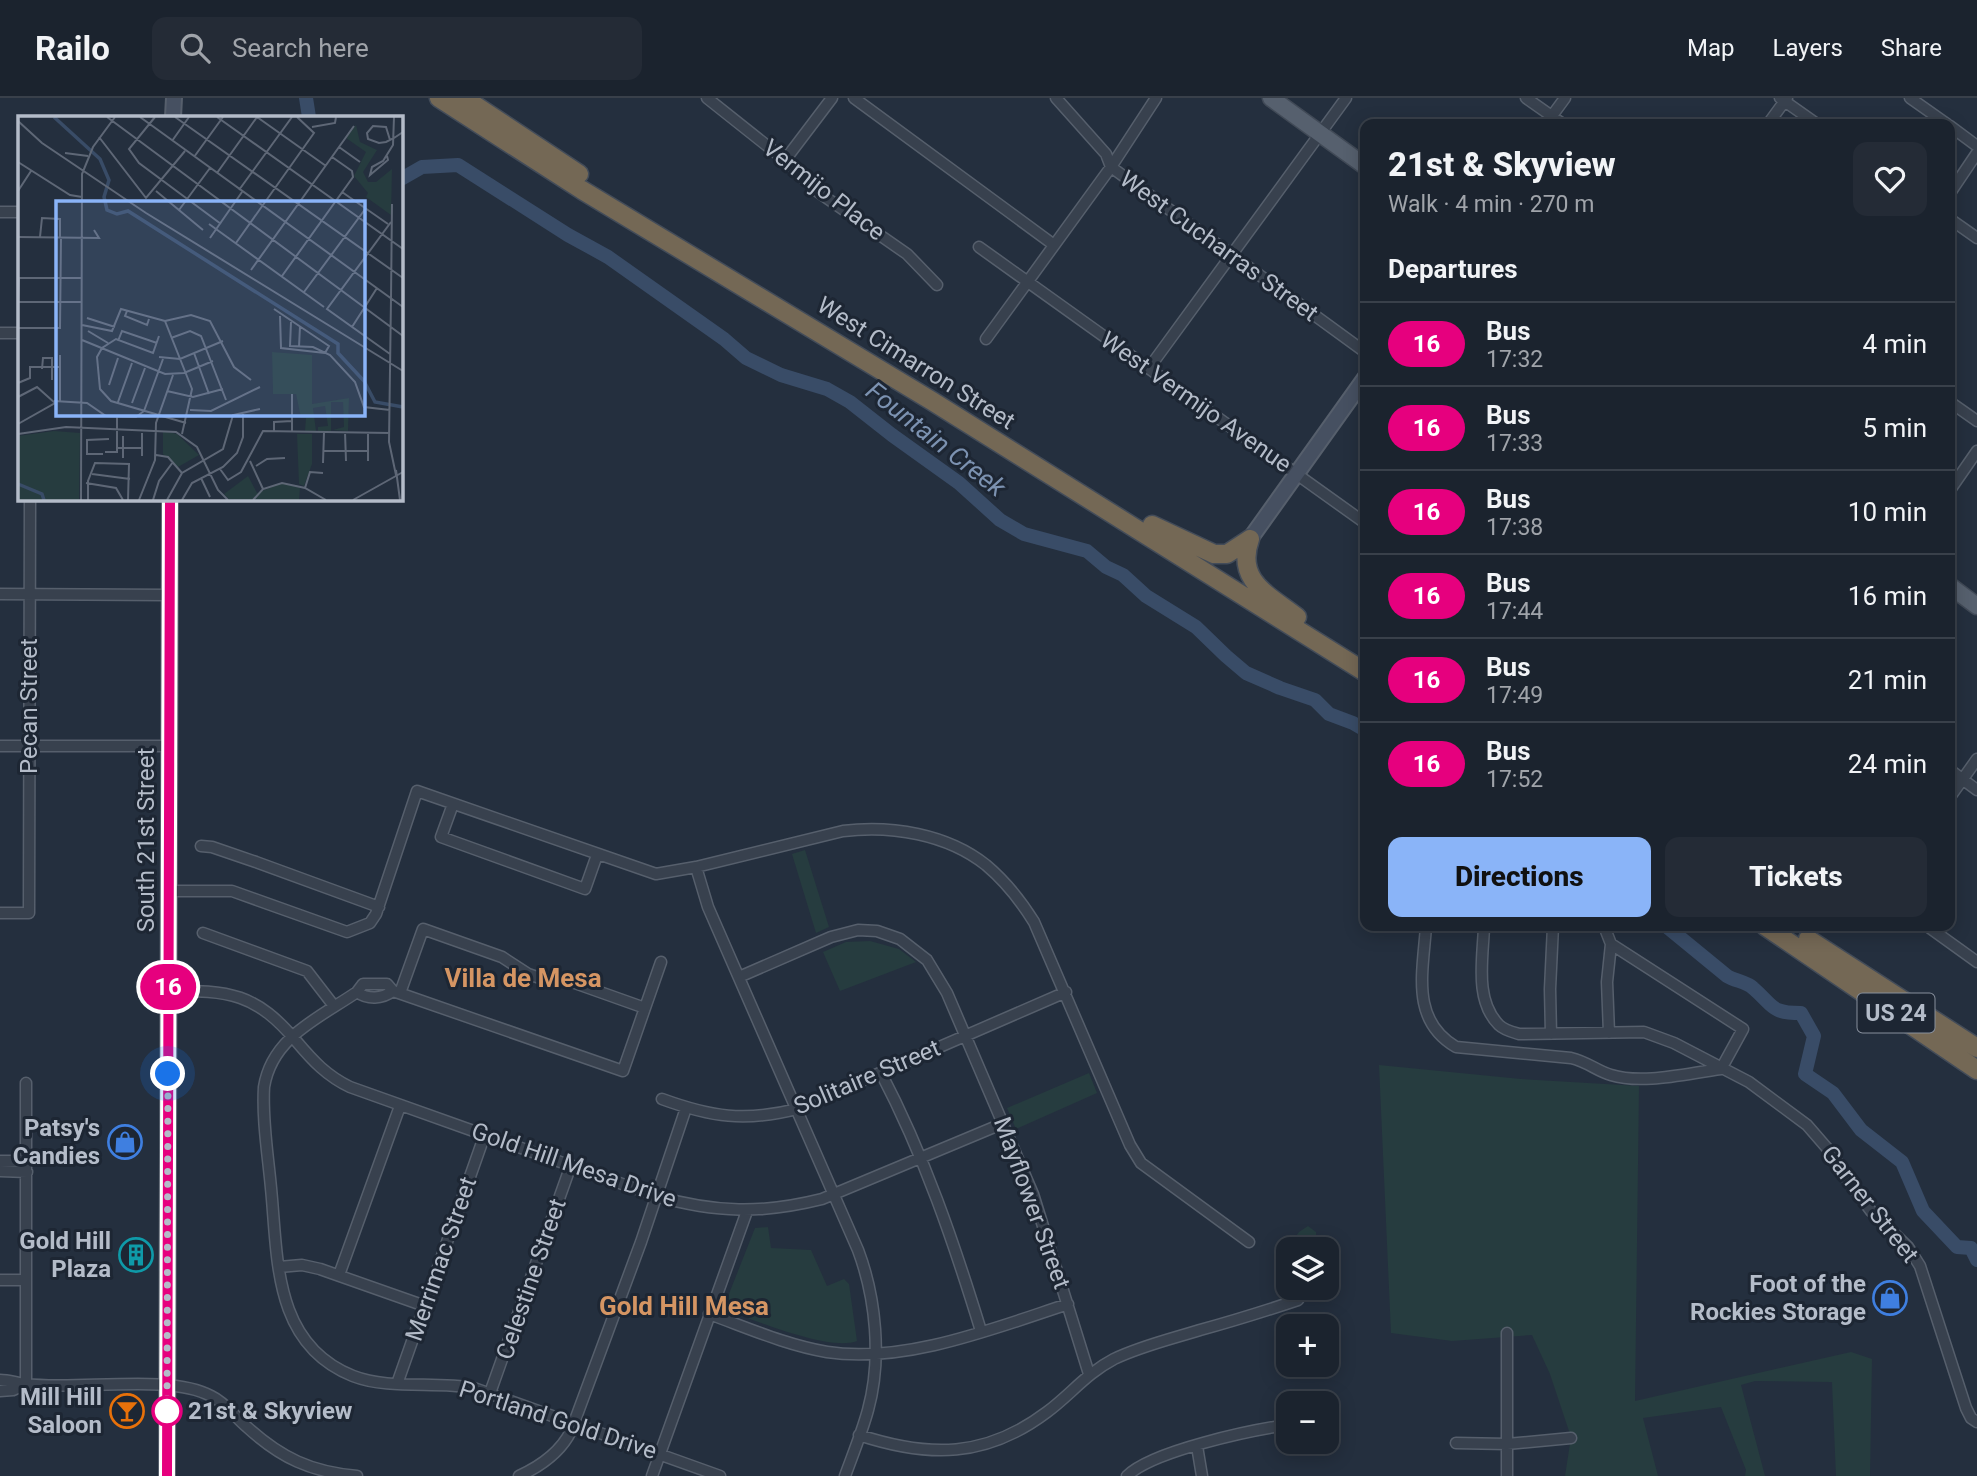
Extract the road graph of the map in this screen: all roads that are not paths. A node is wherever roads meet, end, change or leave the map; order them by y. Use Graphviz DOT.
graph roads {
  1 [pos="174,98"];
  2 [pos="439,98"];
  3 [pos="464,98"];
  4 [pos="707,98"];
  5 [pos="832,98"];
  6 [pos="854,98"];
  7 [pos="1056,98"];
  8 [pos="1156,98"];
  9 [pos="1271,98"];
  10 [pos="1346,98"];
  11 [pos="1526,98"];
  12 [pos="1565,98"];
  13 [pos="1910,98"];
  14 [pos="1784,99"];
  15 [pos="173,116"];
  16 [pos="1548,119"];
  17 [pos="1550,119"];
  18 [pos="1771,119"];
  19 [pos="1810,119"];
  20 [pos="1940,119"];
  21 [pos="1955,130"];
  22 [pos="1320,133"];
  23 [pos="1977,146"];
  24 [pos="1977,153"];
  25 [pos="785,160"];
  26 [pos="1360,162"];
  27 [pos="1111,167"];
  28 [pos="1955,186"];
  29 [pos="0,212"];
  30 [pos="18,212"];
  31 [pos="1955,223"];
  32 [pos="1977,238"];
  33 [pos="1055,245"];
  34 [pos="979,247"];
  35 [pos="1231,255"];
  36 [pos="1027,281"];
  37 [pos="937,285"];
  38 [pos="0,333"];
  39 [pos="18,333"];
  40 [pos="986,339"];
  41 [pos="1360,348"];
  42 [pos="1149,368"];
  43 [pos="1360,385"];
  44 [pos="1955,406"];
  45 [pos="1977,421"];
  46 [pos="1977,452"];
  47 [pos="1297,474"];
  48 [pos="1955,483"];
  49 [pos="30,500"];
  50 [pos="170,500"];
  51 [pos="1360,519"];
  52 [pos="1152,525"];
  53 [pos="1250,539"];
  54 [pos="1955,590"];
  55 [pos="0,594"];
  56 [pos="30,594"];
  57 [pos="169,594"];
  58 [pos="1977,606"];
  59 [pos="1297,617"];
  60 [pos="1360,657"];
  61 [pos="1360,669"];
  62 [pos="0,746"];
  63 [pos="29,746"];
  64 [pos="170,746"];
  65 [pos="1977,759"];
  66 [pos="1955,774"];
  67 [pos="1962,779"];
  68 [pos="1955,790"];
  69 [pos="1977,790"];
  70 [pos="453,804"];
  71 [pos="201,846"];
  72 [pos="597,855"];
  73 [pos="696,867"];
  74 [pos="169,891"];
  75 [pos="379,907"];
  76 [pos="0,912"];
  77 [pos="1426,931"];
  78 [pos="1484,931"];
  79 [pos="1553,931"];
  80 [pos="1606,931"];
  81 [pos="1772,931"];
  82 [pos="1795,931"];
  83 [pos="1934,931"];
  84 [pos="203,933"];
  85 [pos="1611,944"];
  86 [pos="661,962"];
  87 [pos="1977,962"];
  88 [pos="739,977"];
  89 [pos="168,991"];
  90 [pos="396,992"];
  91 [pos="1066,992"];
  92 [pos="334,1006"];
  93 [pos="645,1008"];
  94 [pos="1609,1033"];
  95 [pos="1551,1034"];
  96 [pos="292,1036"];
  97 [pos="965,1036"];
  98 [pos="1977,1048"];
  99 [pos="1721,1069"];
  100 [pos="1977,1070"];
  101 [pos="881,1073"];
  102 [pos="26,1083"];
  103 [pos="662,1099"];
  104 [pos="400,1106"];
  105 [pos="687,1108"];
  106 [pos="797,1109"];
  107 [pos="1004,1123"];
  108 [pos="485,1134"];
  109 [pos="919,1158"];
  110 [pos="0,1161"];
  111 [pos="571,1165"];
  112 [pos="27,1166"];
  113 [pos="0,1171"];
  114 [pos="833,1195"];
  115 [pos="656,1196"];
  116 [pos="747,1211"];
  117 [pos="1250,1242"];
  118 [pos="279,1267"];
  119 [pos="339,1275"];
  120 [pos="0,1280"];
  121 [pos="26,1280"];
  122 [pos="1298,1300"];
  123 [pos="1068,1304"];
  124 [pos="425,1306"];
  125 [pos="709,1314"];
  126 [pos="981,1331"];
  127 [pos="1507,1333"];
  128 [pos="875,1353"];
  129 [pos="1089,1374"];
  130 [pos="0,1380"];
  131 [pos="26,1384"];
  132 [pos="397,1384"];
  133 [pos="166,1386"];
  134 [pos="0,1391"];
  135 [pos="490,1393"];
  136 [pos="1977,1422"];
  137 [pos="574,1423"];
  138 [pos="1276,1427"];
  139 [pos="859,1436"];
  140 [pos="1571,1437"];
  141 [pos="1456,1443"];
  142 [pos="1507,1444"];
  143 [pos="1197,1446"];
  144 [pos="660,1453"];
  145 [pos="167,1476"];
  146 [pos="356,1476"];
  147 [pos="519,1476"];
  148 [pos="652,1476"];
  149 [pos="720,1476"];
  150 [pos="845,1476"];
  151 [pos="1127,1476"];
  152 [pos="1202,1476"];
  153 [pos="1507,1476"];
  1 -- 15 [label="main road"];
  2 -- 61 [label="highway, West Cimarron Street"];
  3 -- 52 [label="highway, West Cimarron Street"];
  4 -- 25 [label="street, Vermijo Place"];
  5 -- 25 [label="street"];
  6 -- 33 [label="street"];
  7 -- 27 [label="street, West Cucharras Street"];
  8 -- 27 [label="street"];
  9 -- 22 [label="main road"];
  10 -- 22 [label="street"];
  11 -- 16 [label="street"];
  12 -- 17 [label="street"];
  13 -- 20 [label="street"];
  14 -- 18 [label="street"];
  14 -- 19 [label="street"];
  21 -- 23 [label="street"];
  22 -- 26 [label="main road"];
  22 -- 35 [label="street"];
  24 -- 28 [label="street"];
  25 -- 37 [label="street, Vermijo Place"];
  27 -- 33 [label="street"];
  27 -- 35 [label="street, West Cucharras Street"];
  29 -- 30 [label="street"];
  31 -- 32 [label="street"];
  33 -- 36 [label="street"];
  34 -- 36 [label="street, West Vermijo Avenue"];
  35 -- 41 [label="street, West Cucharras Street"];
  35 -- 42 [label="street"];
  36 -- 40 [label="street"];
  36 -- 42 [label="street, West Vermijo Avenue"];
  38 -- 39 [label="street"];
  42 -- 47 [label="street, West Vermijo Avenue"];
  43 -- 47 [label="main road"];
  44 -- 45 [label="street"];
  46 -- 48 [label="street"];
  47 -- 51 [label="street, West Vermijo Avenue"];
  47 -- 53 [label="main road"];
  49 -- 56 [label="street, Pecan Street"];
  50 -- 57 [label="main road, South 21st Street"];
  52 -- 53 [label="highway"];
  52 -- 59 [label="highway, West Cimarron Street"];
  53 -- 59 [label="highway"];
  54 -- 58 [label="main road"];
  55 -- 56 [label="street"];
  56 -- 57 [label="street"];
  56 -- 63 [label="street, Pecan Street"];
  57 -- 64 [label="main road, South 21st Street"];
  59 -- 60 [label="highway, West Cimarron Street"];
  62 -- 63 [label="street"];
  63 -- 64 [label="street"];
  63 -- 76 [label="street, Pecan Street"];
  64 -- 74 [label="main road, South 21st Street"];
  65 -- 67 [label="street"];
  66 -- 67 [label="street"];
  67 -- 68 [label="street"];
  67 -- 69 [label="street"];
  70 -- 72 [label="street"];
  70 -- 72 [label="street"];
  70 -- 75 [label="street"];
  71 -- 75 [label="street"];
  72 -- 73 [label="street"];
  73 -- 88 [label="street"];
  73 -- 91 [label="street"];
  74 -- 75 [label="street"];
  74 -- 89 [label="main road, South 21st Street"];
  77 -- 99 [label="street"];
  78 -- 95 [label="street, Garner Street"];
  79 -- 95 [label="street"];
  80 -- 85 [label="street"];
  81 -- 100 [label="highway, US 24"];
  82 -- 98 [label="highway, US 24"];
  83 -- 87 [label="street"];
  84 -- 92 [label="street"];
  85 -- 94 [label="street"];
  85 -- 99 [label="street"];
  86 -- 93 [label="street"];
  88 -- 97 [label="street, Mayflower Street"];
  88 -- 106 [label="street"];
  89 -- 96 [label="street, Gold Hill Mesa Drive"];
  89 -- 133 [label="main road, South 21st Street"];
  90 -- 92 [label="street, Portland Gold Drive"];
  90 -- 93 [label="street"];
  90 -- 93 [label="street"];
  91 -- 97 [label="street, Solitaire Street"];
  91 -- 117 [label="street"];
  92 -- 96 [label="street, Portland Gold Drive"];
  94 -- 95 [label="street, Garner Street"];
  94 -- 99 [label="street, Garner Street"];
  96 -- 104 [label="street, Gold Hill Mesa Drive"];
  96 -- 118 [label="street, Portland Gold Drive"];
  97 -- 101 [label="street, Solitaire Street"];
  97 -- 107 [label="street, Mayflower Street"];
  99 -- 136 [label="street, Garner Street"];
  101 -- 106 [label="street, Solitaire Street"];
  101 -- 109 [label="street"];
  102 -- 112 [label="street"];
  103 -- 105 [label="street, Solitaire Street"];
  104 -- 108 [label="street, Gold Hill Mesa Drive"];
  104 -- 119 [label="street"];
  105 -- 106 [label="street, Solitaire Street"];
  105 -- 115 [label="street"];
  106 -- 114 [label="street"];
  107 -- 109 [label="street, Gold Hill Mesa Drive"];
  107 -- 123 [label="street, Mayflower Street"];
  108 -- 111 [label="street, Gold Hill Mesa Drive"];
  108 -- 124 [label="street, Merrimac Street"];
  109 -- 114 [label="street, Gold Hill Mesa Drive"];
  109 -- 126 [label="street"];
  110 -- 112 [label="street"];
  111 -- 115 [label="street, Gold Hill Mesa Drive"];
  111 -- 135 [label="street, Celestine Street"];
  112 -- 113 [label="street"];
  112 -- 121 [label="street"];
  114 -- 116 [label="street, Gold Hill Mesa Drive"];
  114 -- 128 [label="street"];
  115 -- 116 [label="street, Gold Hill Mesa Drive"];
  115 -- 137 [label="street"];
  116 -- 125 [label="street"];
  118 -- 119 [label="street"];
  118 -- 132 [label="street, Portland Gold Drive"];
  119 -- 124 [label="street"];
  120 -- 121 [label="street"];
  121 -- 131 [label="street"];
  122 -- 129 [label="street"];
  123 -- 126 [label="street"];
  123 -- 129 [label="street, Mayflower Street"];
  124 -- 132 [label="street, Merrimac Street"];
  125 -- 128 [label="street"];
  125 -- 144 [label="street"];
  126 -- 128 [label="street"];
  127 -- 142 [label="street"];
  128 -- 139 [label="street"];
  129 -- 139 [label="street"];
  130 -- 131 [label="street"];
  131 -- 133 [label="street"];
  131 -- 134 [label="street"];
  132 -- 135 [label="street, Portland Gold Drive"];
  133 -- 145 [label="main road, South 21st Street"];
  133 -- 146 [label="street"];
  135 -- 137 [label="street, Portland Gold Drive"];
  137 -- 144 [label="street, Portland Gold Drive"];
  137 -- 147 [label="street"];
  138 -- 143 [label="street"];
  139 -- 150 [label="street"];
  140 -- 142 [label="street"];
  141 -- 142 [label="street"];
  142 -- 153 [label="street"];
  143 -- 151 [label="street"];
  143 -- 152 [label="street"];
  144 -- 148 [label="street"];
  144 -- 149 [label="street, Portland Gold Drive"];
}
